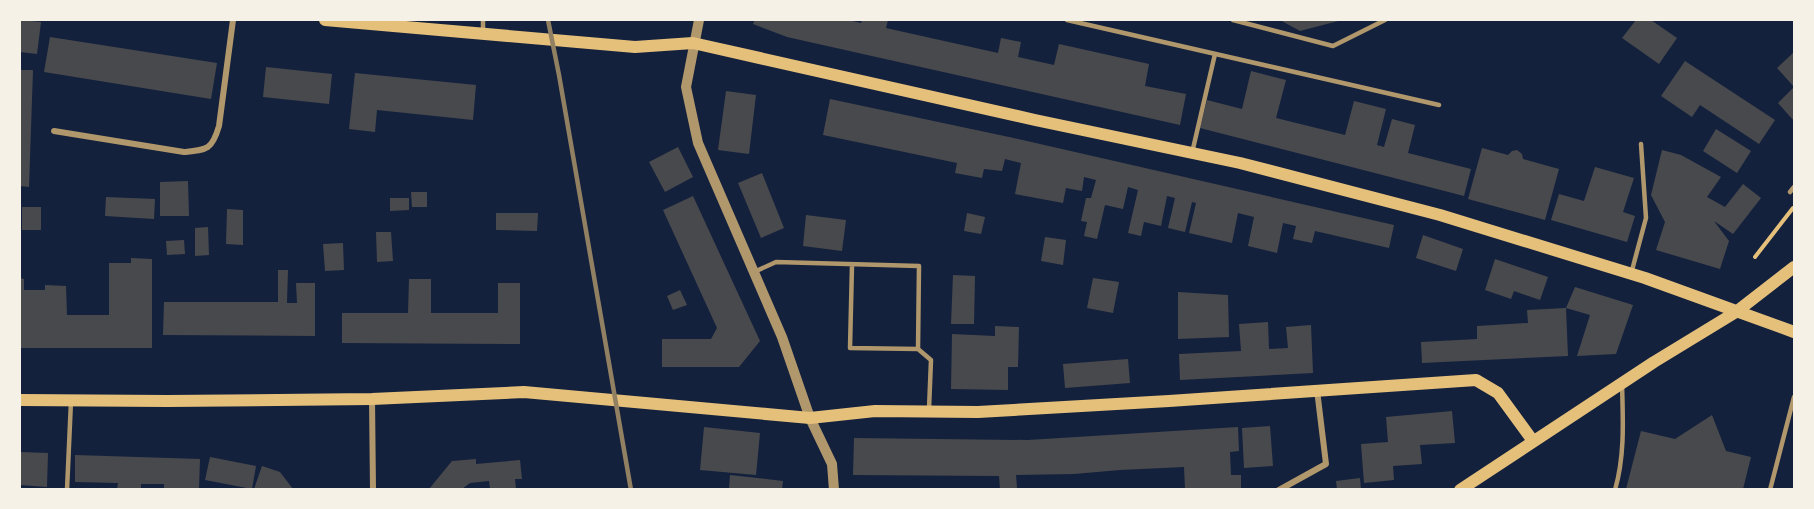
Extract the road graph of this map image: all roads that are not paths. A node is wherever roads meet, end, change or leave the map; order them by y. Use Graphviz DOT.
graph roads {
  1 [pos="233,20"];
  2 [pos="325,20"];
  3 [pos="483,20"];
  4 [pos="699,20"];
  5 [pos="1067,20"];
  6 [pos="1233,20"];
  7 [pos="1385,20"];
  8 [pos="483,33"];
  9 [pos="693,43"];
  10 [pos="1215,54"];
  11 [pos="1439,105"];
  12 [pos="54,131"];
  13 [pos="1641,144"];
  14 [pos="1192,153"];
  15 [pos="1794,187"];
  16 [pos="1790,192"];
  17 [pos="852,265"];
  18 [pos="1794,267"];
  19 [pos="754,272"];
  20 [pos="1631,274"];
  21 [pos="1736,312"];
  22 [pos="1794,333"];
  23 [pos="918,349"];
  24 [pos="1622,384"];
  25 [pos="1317,390"];
  26 [pos="1794,397"];
  27 [pos="372,399"];
  28 [pos="20,400"];
  29 [pos="71,401"];
  30 [pos="928,412"];
  31 [pos="810,418"];
  32 [pos="1533,441"];
  33 [pos="67,489"];
  34 [pos="373,489"];
  35 [pos="834,489"];
  36 [pos="1279,489"];
  37 [pos="1464,489"];
  38 [pos="1615,489"];
  39 [pos="1770,489"];
  1 -- 12 [label="street"];
  2 -- 8 [label="main road"];
  3 -- 8 [label="lane"];
  4 -- 9 [label="street"];
  5 -- 10 [label="lane"];
  6 -- 7 [label="lane"];
  8 -- 9 [label="main road"];
  9 -- 14 [label="main road"];
  9 -- 19 [label="street"];
  10 -- 11 [label="lane"];
  10 -- 14 [label="lane"];
  13 -- 20 [label="lane"];
  14 -- 20 [label="main road"];
  15 -- 16 [label="lane"];
  17 -- 19 [label="lane"];
  17 -- 23 [label="lane"];
  17 -- 23 [label="lane"];
  18 -- 21 [label="main road"];
  19 -- 31 [label="street"];
  20 -- 21 [label="main road"];
  21 -- 22 [label="main road"];
  21 -- 24 [label="main road"];
  23 -- 30 [label="lane"];
  24 -- 32 [label="main road"];
  24 -- 38 [label="lane"];
  25 -- 30 [label="main road"];
  25 -- 32 [label="main road"];
  25 -- 36 [label="street"];
  26 -- 39 [label="lane"];
  27 -- 29 [label="main road"];
  27 -- 31 [label="main road"];
  27 -- 34 [label="street"];
  28 -- 29 [label="main road"];
  29 -- 33 [label="lane"];
  30 -- 31 [label="main road"];
  31 -- 35 [label="street"];
  32 -- 37 [label="main road"];
}
